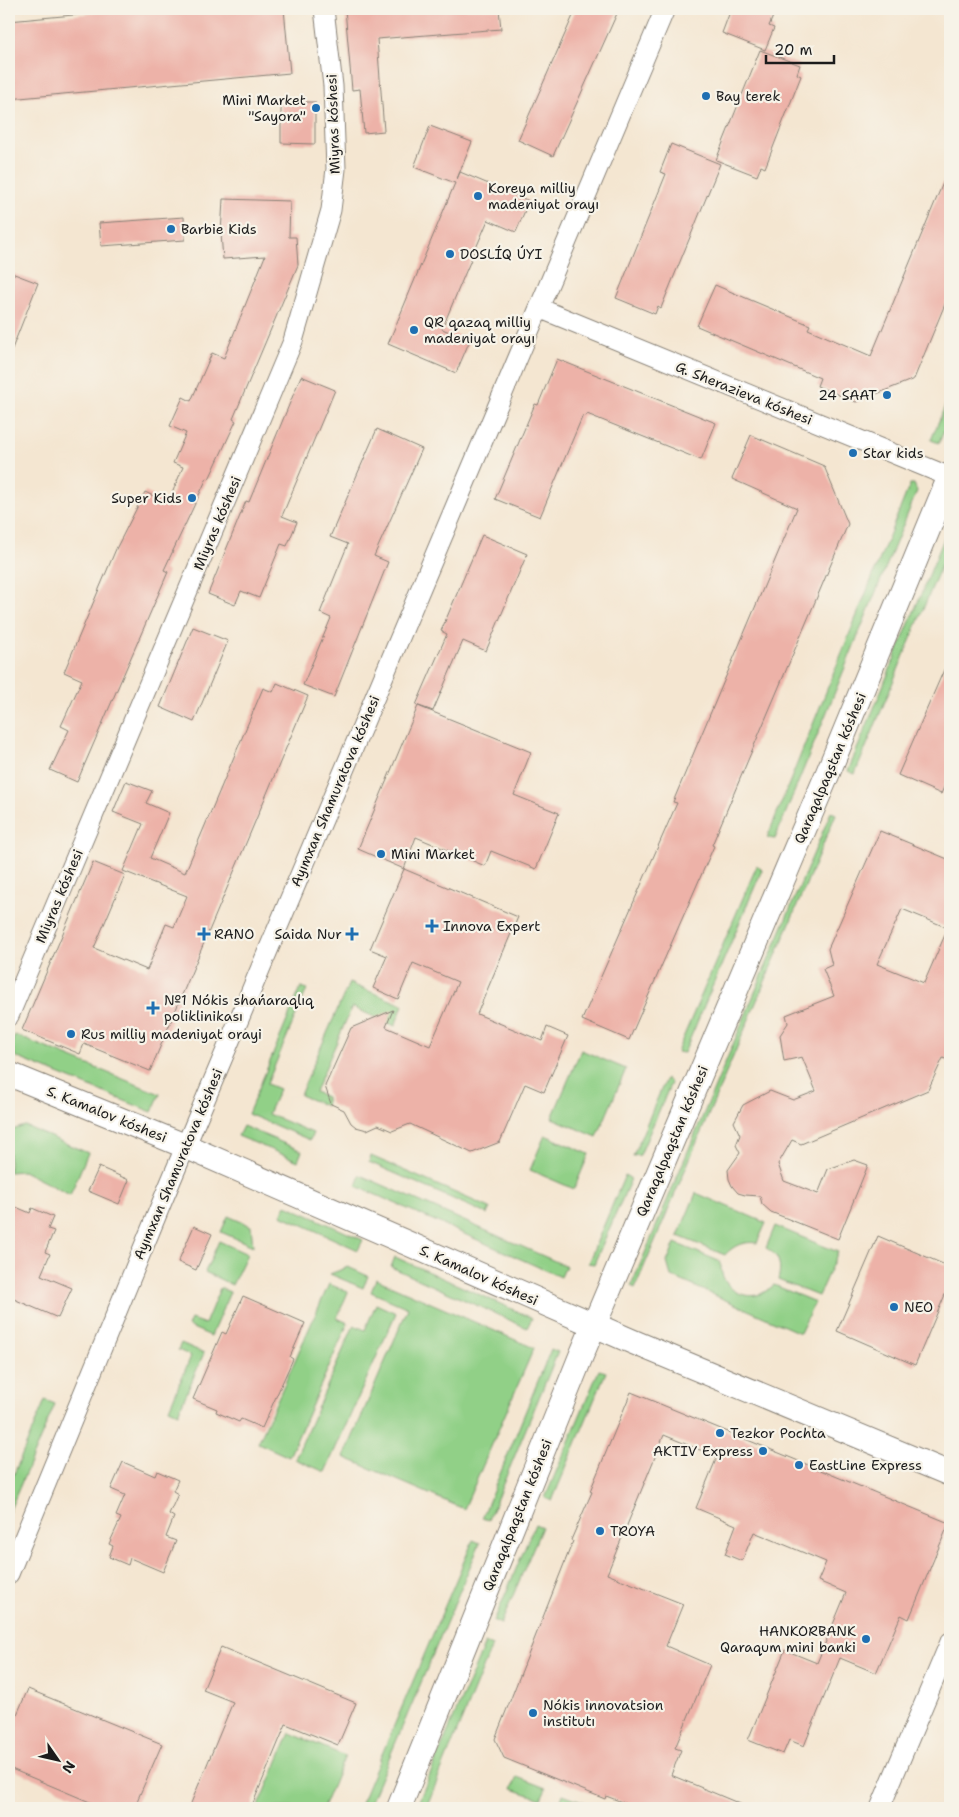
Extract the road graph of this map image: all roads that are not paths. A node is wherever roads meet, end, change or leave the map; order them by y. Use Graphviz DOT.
graph roads {
  1 [pos="324,9"];
  2 [pos="665,9"];
  3 [pos="539,308"];
  4 [pos="950,476"];
  5 [pos="9,1016"];
  6 [pos="9,1074"];
  7 [pos="185,1146"];
  8 [pos="594,1324"];
  9 [pos="950,1474"];
  10 [pos="9,1574"];
  11 [pos="950,1642"];
  12 [pos="399,1808"];
  13 [pos="880,1808"];
  1 -- 5 [label="street, Miyras kóshesi"];
  2 -- 3 [label="street, Ayımxan Shamuratova kóshesi"];
  3 -- 4 [label="street, G. Sherazieva kóshesi"];
  3 -- 7 [label="street, Ayımxan Shamuratova kóshesi"];
  4 -- 8 [label="street, Qaraqalpaqstan kóshesi"];
  6 -- 7 [label="street, S. Kamalov kóshesi"];
  7 -- 8 [label="street, S. Kamalov kóshesi"];
  7 -- 10 [label="street, Ayımxan Shamuratova kóshesi"];
  8 -- 9 [label="street, S. Kamalov kóshesi"];
  8 -- 12 [label="street, Qaraqalpaqstan kóshesi"];
  11 -- 13 [label="street"];
}
